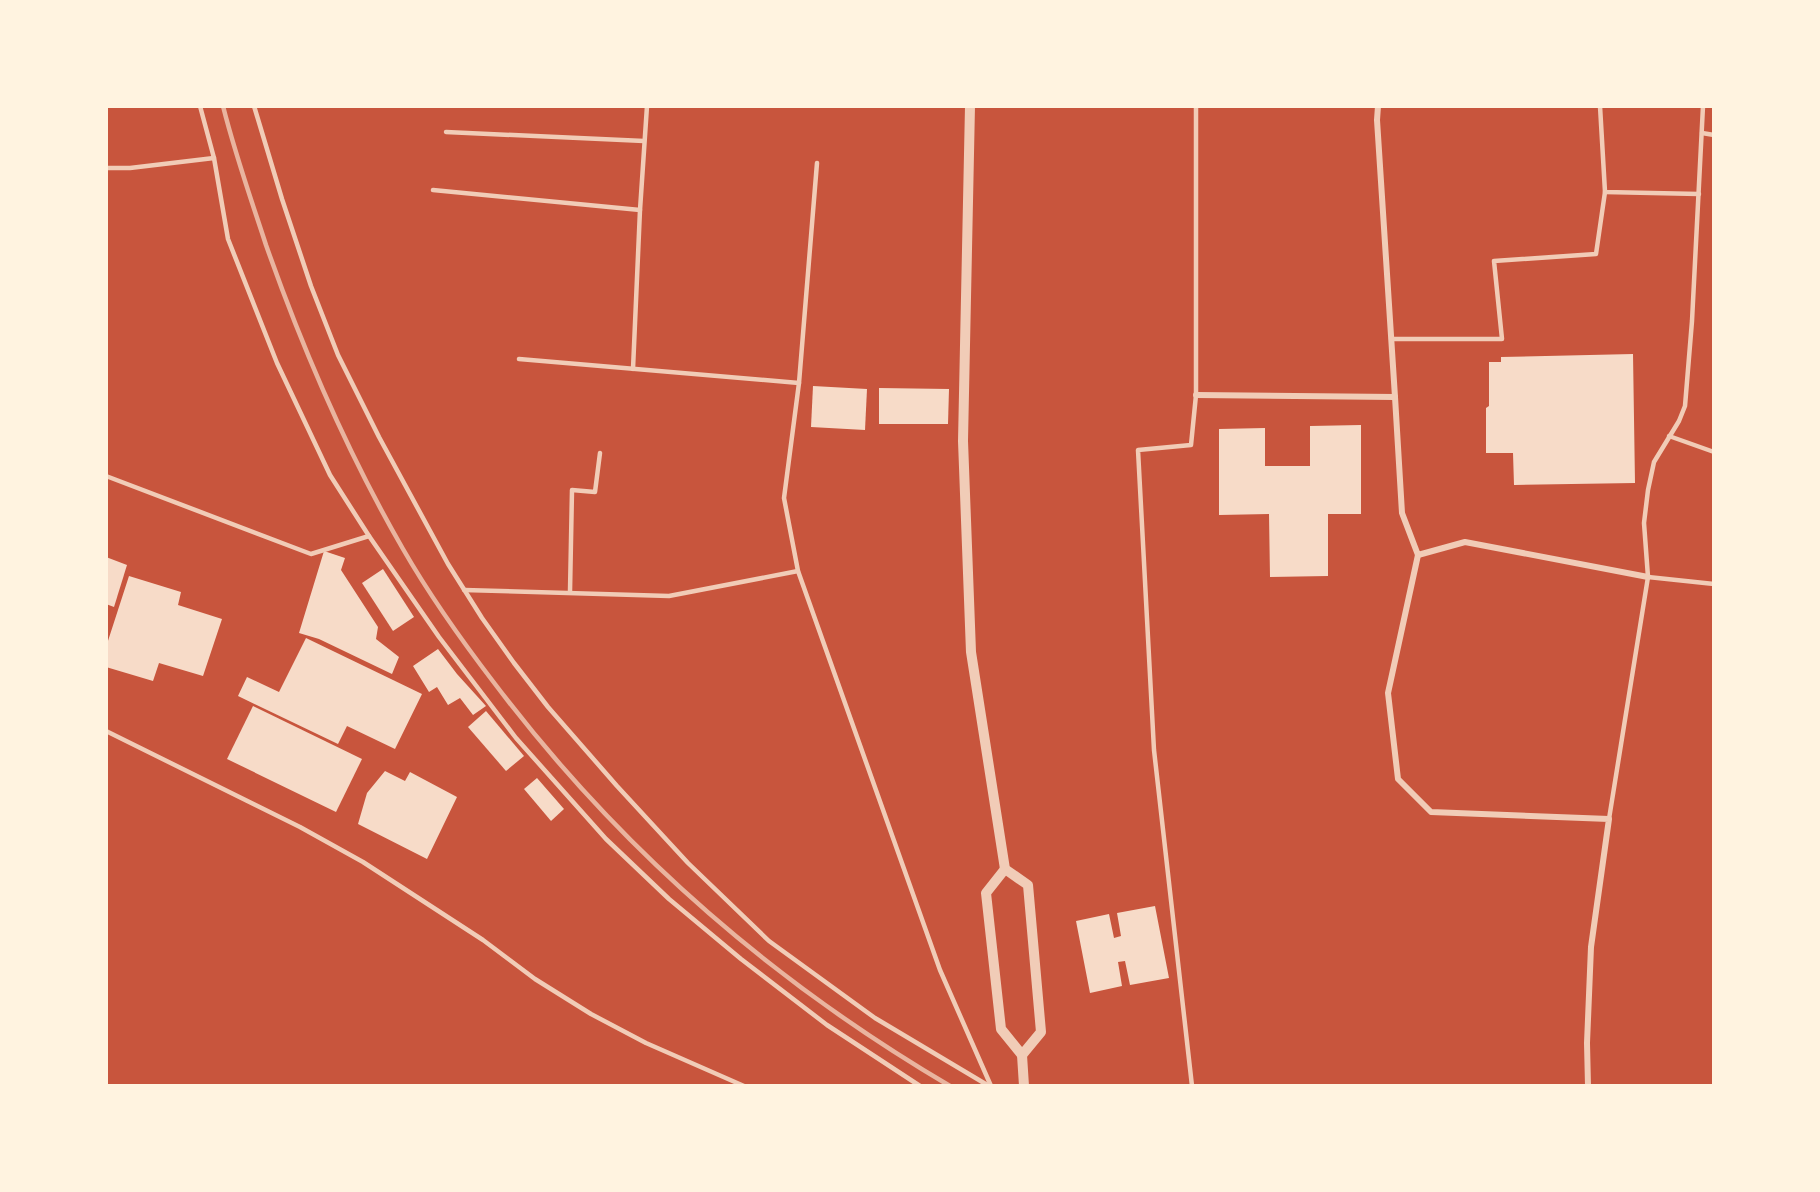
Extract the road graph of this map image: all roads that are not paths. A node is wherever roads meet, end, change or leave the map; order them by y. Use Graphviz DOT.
graph roads {
  1 [pos="200,106"];
  2 [pos="254,106"];
  3 [pos="647,106"];
  4 [pos="970,106"];
  5 [pos="1196,106"];
  6 [pos="1378,106"];
  7 [pos="1600,106"];
  8 [pos="1703,106"];
  9 [pos="446,132"];
  10 [pos="1702,133"];
  11 [pos="1713,135"];
  12 [pos="644,141"];
  13 [pos="214,158"];
  14 [pos="817,163"];
  15 [pos="106,168"];
  16 [pos="434,190"];
  17 [pos="1605,192"];
  18 [pos="1699,194"];
  19 [pos="640,210"];
  20 [pos="1391,339"];
  21 [pos="519,360"];
  22 [pos="633,369"];
  23 [pos="799,383"];
  24 [pos="1196,395"];
  25 [pos="1395,397"];
  26 [pos="1669,436"];
  27 [pos="1713,452"];
  28 [pos="600,453"];
  29 [pos="106,476"];
  30 [pos="369,536"];
  31 [pos="1418,555"];
  32 [pos="798,571"];
  33 [pos="1648,577"];
  34 [pos="1713,584"];
  35 [pos="464,590"];
  36 [pos="570,592"];
  37 [pos="106,730"];
  38 [pos="1609,819"];
  39 [pos="1005,869"];
  40 [pos="1022,1055"];
  41 [pos="744,1086"];
  42 [pos="920,1086"];
  43 [pos="990,1086"];
  44 [pos="1024,1086"];
  45 [pos="1192,1086"];
  46 [pos="1588,1086"];
  1 -- 13 [label="lane"];
  2 -- 35 [label="lane"];
  3 -- 12 [label="lane"];
  4 -- 39 [label="street"];
  5 -- 24 [label="lane"];
  6 -- 20 [label="street"];
  7 -- 17 [label="lane"];
  8 -- 10 [label="lane"];
  9 -- 12 [label="lane"];
  10 -- 11 [label="lane"];
  10 -- 18 [label="lane"];
  12 -- 19 [label="lane"];
  13 -- 15 [label="lane"];
  13 -- 30 [label="lane"];
  14 -- 23 [label="lane"];
  16 -- 19 [label="lane"];
  17 -- 18 [label="lane"];
  17 -- 20 [label="lane"];
  18 -- 26 [label="lane"];
  19 -- 22 [label="lane"];
  20 -- 25 [label="street"];
  21 -- 22 [label="lane"];
  22 -- 23 [label="lane"];
  23 -- 32 [label="lane"];
  24 -- 25 [label="street"];
  24 -- 45 [label="lane"];
  25 -- 31 [label="street"];
  26 -- 27 [label="lane"];
  26 -- 33 [label="lane"];
  28 -- 36 [label="lane"];
  29 -- 30 [label="lane"];
  30 -- 42 [label="lane"];
  31 -- 33 [label="street"];
  31 -- 38 [label="street"];
  32 -- 36 [label="lane"];
  32 -- 43 [label="lane"];
  33 -- 34 [label="lane"];
  33 -- 38 [label="lane"];
  35 -- 36 [label="lane"];
  35 -- 43 [label="lane"];
  37 -- 41 [label="lane"];
  38 -- 46 [label="street"];
  39 -- 40 [label="street"];
  39 -- 40 [label="street"];
  40 -- 44 [label="street"];
}
